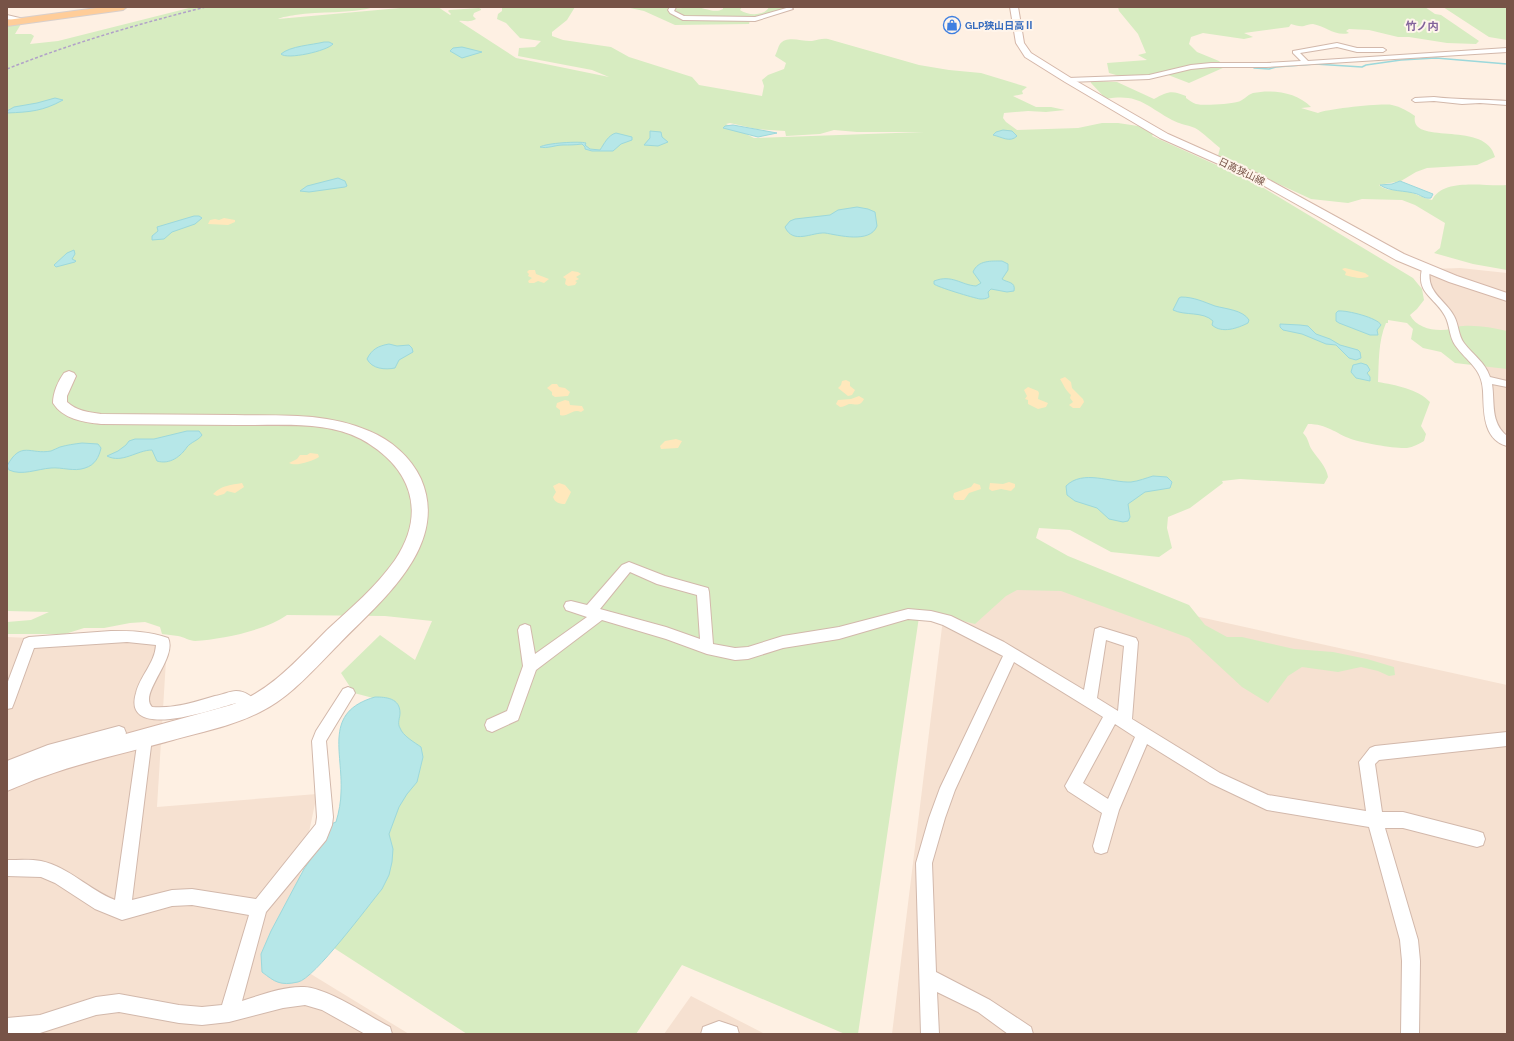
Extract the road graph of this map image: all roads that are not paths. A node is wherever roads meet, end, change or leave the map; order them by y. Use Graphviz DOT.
graph roads {
  1 [pos="123,7"];
  2 [pos="673,7"];
  3 [pos="1014,7"];
  4 [pos="790,9"];
  5 [pos="7,17"];
  6 [pos="26,20"];
  7 [pos="7,23"];
  8 [pos="1507,50"];
  9 [pos="1420,55"];
  10 [pos="1306,62"];
  11 [pos="1068,80"];
  12 [pos="1415,100"];
  13 [pos="1507,104"];
  14 [pos="1426,269"];
  15 [pos="1507,298"];
  16 [pos="69,376"];
  17 [pos="1486,379"];
  18 [pos="1507,384"];
  19 [pos="1507,442"];
  20 [pos="571,606"];
  21 [pos="594,613"];
  22 [pos="525,630"];
  23 [pos="707,648"];
  24 [pos="1011,654"];
  25 [pos="530,666"];
  26 [pos="348,693"];
  27 [pos="1089,701"];
  28 [pos="7,703"];
  29 [pos="251,706"];
  30 [pos="1118,718"];
  31 [pos="492,725"];
  32 [pos="119,733"];
  33 [pos="1144,734"];
  34 [pos="145,738"];
  35 [pos="1507,739"];
  36 [pos="7,768"];
  37 [pos="7,781"];
  38 [pos="1111,810"];
  39 [pos="1375,820"];
  40 [pos="1477,839"];
  41 [pos="1101,846"];
  42 [pos="7,868"];
  43 [pos="259,908"];
  44 [pos="122,911"];
  45 [pos="927,977"];
  46 [pos="229,1013"];
  47 [pos="7,1027"];
  48 [pos="383,1034"];
  49 [pos="710,1034"];
  50 [pos="730,1034"];
  51 [pos="930,1034"];
  52 [pos="1024,1034"];
  53 [pos="1410,1034"];
  1 -- 6 [label="main road"];
  2 -- 4 [label="street"];
  3 -- 11 [label="main road, 日高狭山線"];
  5 -- 6 [label="street"];
  6 -- 7 [label="main road"];
  8 -- 9 [label="street"];
  9 -- 10 [label="street"];
  9 -- 10 [label="street"];
  10 -- 11 [label="street"];
  11 -- 14 [label="main road, 日高狭山線"];
  12 -- 13 [label="street"];
  14 -- 15 [label="main road, 日高狭山線"];
  14 -- 17 [label="street"];
  16 -- 29 [label="main road"];
  17 -- 18 [label="street"];
  17 -- 19 [label="street"];
  20 -- 21 [label="street"];
  21 -- 23 [label="street"];
  21 -- 23 [label="street"];
  21 -- 25 [label="street"];
  22 -- 25 [label="street"];
  23 -- 24 [label="street"];
  24 -- 27 [label="street"];
  24 -- 45 [label="street"];
  25 -- 31 [label="street"];
  26 -- 43 [label="street"];
  27 -- 30 [label="street"];
  27 -- 30 [label="street"];
  28 -- 29 [label="street"];
  29 -- 34 [label="main road"];
  30 -- 33 [label="street"];
  30 -- 38 [label="street"];
  32 -- 36 [label="street"];
  33 -- 38 [label="street"];
  33 -- 39 [label="street"];
  34 -- 37 [label="main road"];
  34 -- 44 [label="street"];
  35 -- 39 [label="street"];
  38 -- 41 [label="street"];
  39 -- 40 [label="street"];
  39 -- 53 [label="street"];
  42 -- 44 [label="street"];
  43 -- 44 [label="street"];
  43 -- 46 [label="street"];
  45 -- 51 [label="street"];
  45 -- 52 [label="street"];
  46 -- 47 [label="street"];
  46 -- 48 [label="street"];
  49 -- 50 [label="street"];
}
